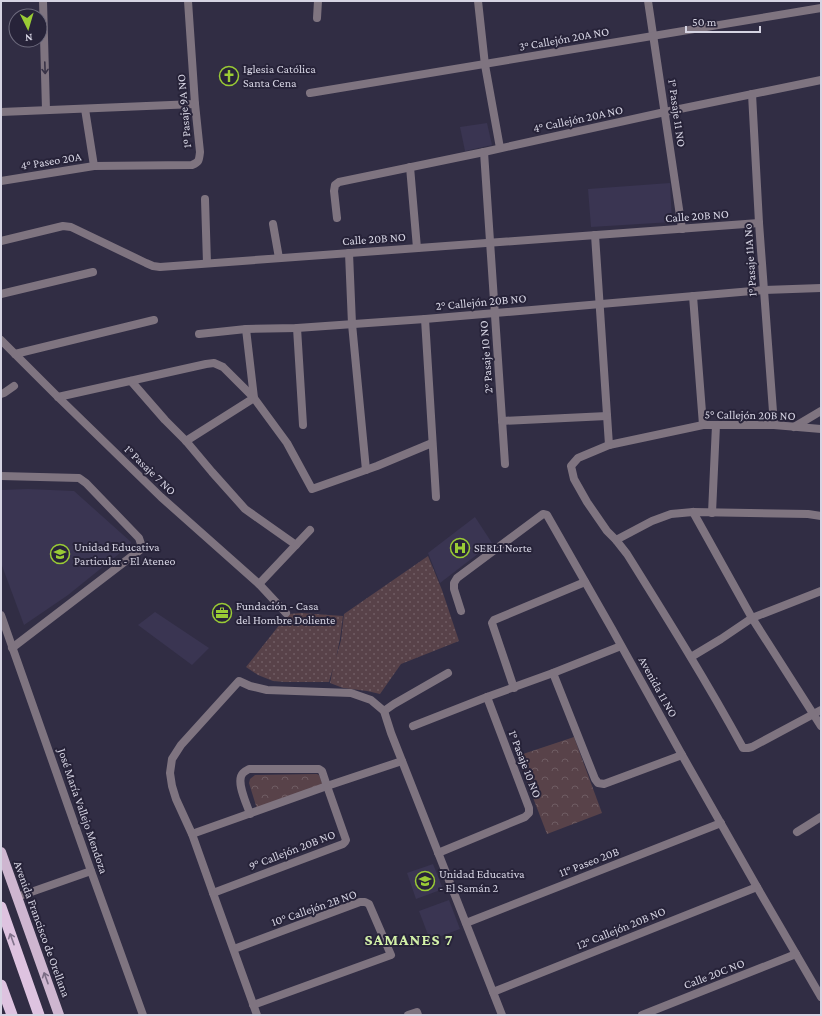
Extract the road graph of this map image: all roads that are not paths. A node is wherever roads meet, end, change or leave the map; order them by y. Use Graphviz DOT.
graph roads {
  1 [pos="43,1"];
  2 [pos="188,1"];
  3 [pos="318,1"];
  4 [pos="478,1"];
  5 [pos="648,1"];
  6 [pos="821,8"];
  7 [pos="317,18"];
  8 [pos="654,36"];
  9 [pos="485,65"];
  10 [pos="821,80"];
  11 [pos="310,93"];
  12 [pos="752,94"];
  13 [pos="195,104"];
  14 [pos="85,109"];
  15 [pos="46,110"];
  16 [pos="1,112"];
  17 [pos="665,112"];
  18 [pos="500,148"];
  19 [pos="484,152"];
  20 [pos="94,166"];
  21 [pos="410,167"];
  22 [pos="1,181"];
  23 [pos="205,199"];
  24 [pos="337,218"];
  25 [pos="759,223"];
  26 [pos="273,224"];
  27 [pos="682,229"];
  28 [pos="595,235"];
  29 [pos="1,241"];
  30 [pos="490,243"];
  31 [pos="417,248"];
  32 [pos="349,253"];
  33 [pos="279,258"];
  34 [pos="207,263"];
  35 [pos="94,272"];
  36 [pos="821,288"];
  37 [pos="764,290"];
  38 [pos="1,294"];
  39 [pos="693,296"];
  40 [pos="599,304"];
  41 [pos="495,313"];
  42 [pos="425,319"];
  43 [pos="154,320"];
  44 [pos="352,324"];
  45 [pos="297,328"];
  46 [pos="246,329"];
  47 [pos="199,334"];
  48 [pos="1,340"];
  49 [pos="15,354"];
  50 [pos="131,381"];
  51 [pos="14,386"];
  52 [pos="1,394"];
  53 [pos="58,397"];
  54 [pos="254,398"];
  55 [pos="821,412"];
  56 [pos="607,416"];
  57 [pos="502,422"];
  58 [pos="704,425"];
  59 [pos="716,425"];
  60 [pos="774,425"];
  61 [pos="303,426"];
  62 [pos="794,427"];
  63 [pos="821,429"];
  64 [pos="186,441"];
  65 [pos="432,443"];
  66 [pos="609,445"];
  67 [pos="505,464"];
  68 [pos="366,470"];
  69 [pos="1,476"];
  70 [pos="436,497"];
  71 [pos="693,512"];
  72 [pos="712,513"];
  73 [pos="821,516"];
  74 [pos="310,530"];
  75 [pos="616,540"];
  76 [pos="296,545"];
  77 [pos="585,582"];
  78 [pos="259,584"];
  79 [pos="821,591"];
  80 [pos="461,611"];
  81 [pos="286,613"];
  82 [pos="1,615"];
  83 [pos="752,618"];
  84 [pos="621,646"];
  85 [pos="12,648"];
  86 [pos="691,656"];
  87 [pos="448,673"];
  88 [pos="553,674"];
  89 [pos="514,688"];
  90 [pos="487,697"];
  91 [pos="384,711"];
  92 [pos="817,712"];
  93 [pos="413,726"];
  94 [pos="821,726"];
  95 [pos="682,755"];
  96 [pos="402,761"];
  97 [pos="327,786"];
  98 [pos="250,814"];
  99 [pos="821,817"];
  100 [pos="721,823"];
  101 [pos="796,832"];
  102 [pos="192,834"];
  103 [pos="1,852"];
  104 [pos="438,852"];
  105 [pos="91,871"];
  106 [pos="757,887"];
  107 [pos="214,893"];
  108 [pos="17,896"];
  109 [pos="1,907"];
  110 [pos="466,923"];
  111 [pos="234,949"];
  112 [pos="796,954"];
  113 [pos="1,985"];
  114 [pos="493,992"];
  115 [pos="821,997"];
  116 [pos="254,1006"];
  117 [pos="12,1015"];
  118 [pos="39,1015"];
  119 [pos="59,1015"];
  120 [pos="144,1015"];
  121 [pos="257,1015"];
  122 [pos="408,1015"];
  123 [pos="418,1015"];
  124 [pos="502,1015"];
  125 [pos="642,1015"];
  1 -- 15 [label="street, one-way"];
  2 -- 13 [label="street, 1º Pasaje 9A NO"];
  3 -- 7 [label="street"];
  4 -- 9 [label="street"];
  5 -- 8 [label="street, 1° Pasaje 11 NO"];
  6 -- 8 [label="street, 3° Callejón 20A NO"];
  8 -- 9 [label="street, 3° Callejón 20A NO"];
  8 -- 17 [label="street, 1° Pasaje 11 NO"];
  9 -- 11 [label="street, 3° Callejón 20A NO"];
  9 -- 18 [label="street"];
  10 -- 12 [label="street, 4° Callejón 20A NO"];
  12 -- 17 [label="street, 4° Callejón 20A NO"];
  12 -- 25 [label="street, 1° Pasaje 11A No"];
  13 -- 14 [label="street"];
  13 -- 20 [label="street, 1º Pasaje 9A NO"];
  14 -- 15 [label="street"];
  14 -- 20 [label="street, 4° Paseo 20A"];
  15 -- 16 [label="street"];
  17 -- 18 [label="street, 4° Callejón 20A NO"];
  17 -- 27 [label="street, 1° Pasaje 11 NO"];
  18 -- 19 [label="street, 4° Callejón 20A NO"];
  19 -- 21 [label="street, 4° Callejón 20A NO"];
  19 -- 30 [label="street, 2° Pasaje 10 NO"];
  20 -- 22 [label="street, 4° Paseo 20A"];
  21 -- 24 [label="street, 4° Callejón 20A NO"];
  21 -- 31 [label="street"];
  23 -- 34 [label="street"];
  25 -- 27 [label="street, Calle 20B NO"];
  25 -- 37 [label="street, 1° Pasaje 11A No"];
  26 -- 33 [label="street"];
  27 -- 28 [label="street, Calle 20B NO"];
  28 -- 30 [label="street, Calle 20B NO"];
  28 -- 40 [label="street"];
  29 -- 34 [label="street, Calle 20B NO"];
  30 -- 31 [label="street, Calle 20B NO"];
  30 -- 41 [label="street, 2° Pasaje 10 NO"];
  31 -- 32 [label="street, Calle 20B NO"];
  32 -- 33 [label="street, Calle 20B NO"];
  32 -- 44 [label="street"];
  33 -- 34 [label="street, Calle 20B NO"];
  35 -- 38 [label="street"];
  36 -- 37 [label="street, 2° Callejón 20B NO"];
  37 -- 39 [label="street, 2° Callejón 20B NO"];
  37 -- 60 [label="street, 1° Pasaje 11A No"];
  39 -- 40 [label="street, 2° Callejón 20B NO"];
  39 -- 58 [label="street"];
  40 -- 41 [label="street, 2° Callejón 20B NO"];
  40 -- 56 [label="street"];
  41 -- 42 [label="street, 2° Callejón 20B NO"];
  41 -- 57 [label="street, 2° Pasaje 10 NO"];
  42 -- 44 [label="street, 2° Callejón 20B NO"];
  42 -- 65 [label="street"];
  43 -- 49 [label="street"];
  44 -- 45 [label="street, 2° Callejón 20B NO"];
  44 -- 68 [label="street"];
  45 -- 46 [label="street, 2° Callejón 20B NO"];
  45 -- 61 [label="street"];
  46 -- 47 [label="street, 2° Callejón 20B NO"];
  46 -- 54 [label="street"];
  48 -- 49 [label="street, 1° Pasaje 7 NO"];
  49 -- 53 [label="street, 1° Pasaje 7 NO"];
  50 -- 53 [label="street"];
  50 -- 54 [label="street"];
  50 -- 64 [label="street"];
  51 -- 52 [label="street"];
  53 -- 78 [label="street, 1° Pasaje 7 NO"];
  54 -- 64 [label="street"];
  54 -- 68 [label="street"];
  55 -- 62 [label="street"];
  56 -- 57 [label="street"];
  56 -- 66 [label="street"];
  57 -- 67 [label="street, 2° Pasaje 10 NO"];
  58 -- 59 [label="street, 5° Callejón 20B NO"];
  58 -- 66 [label="street, 5° Callejón 20B NO"];
  59 -- 60 [label="street, 5° Callejón 20B NO"];
  59 -- 72 [label="street"];
  60 -- 62 [label="street, 5° Callejón 20B NO"];
  62 -- 63 [label="street, 5° Callejón 20B NO"];
  64 -- 76 [label="street"];
  65 -- 68 [label="street"];
  65 -- 70 [label="street"];
  66 -- 75 [label="street, 5° Callejón 20B NO"];
  69 -- 85 [label="street"];
  71 -- 72 [label="street"];
  71 -- 75 [label="street"];
  71 -- 83 [label="street"];
  72 -- 73 [label="street"];
  74 -- 76 [label="street"];
  75 -- 86 [label="street"];
  76 -- 78 [label="street"];
  77 -- 80 [label="street, Avenida 11 NO"];
  77 -- 84 [label="street, Avenida 11 NO"];
  77 -- 89 [label="street"];
  78 -- 81 [label="street, 1° Pasaje 7 NO"];
  79 -- 83 [label="street"];
  82 -- 85 [label="street, José María Vallejo Mendoza"];
  83 -- 86 [label="street"];
  83 -- 92 [label="street"];
  84 -- 88 [label="street"];
  84 -- 95 [label="street, Avenida 11 NO"];
  85 -- 105 [label="street, José María Vallejo Mendoza"];
  86 -- 92 [label="street"];
  87 -- 91 [label="street"];
  88 -- 89 [label="street"];
  88 -- 95 [label="street"];
  89 -- 90 [label="street"];
  90 -- 93 [label="street"];
  90 -- 104 [label="street, 1° Pasaje 10 NO"];
  91 -- 96 [label="street"];
  91 -- 102 [label="street"];
  92 -- 94 [label="street"];
  95 -- 100 [label="street, Avenida 11 NO"];
  96 -- 97 [label="street"];
  96 -- 104 [label="street"];
  97 -- 98 [label="street"];
  97 -- 98 [label="street"];
  97 -- 107 [label="street, 9° Callejón 20B NO"];
  98 -- 102 [label="street"];
  99 -- 101 [label="street"];
  100 -- 106 [label="street, Avenida 11 NO"];
  100 -- 110 [label="street, 11° Paseo 20B"];
  102 -- 107 [label="street"];
  103 -- 108 [label="main road, Avenida Francisco de Orellana"];
  104 -- 110 [label="street"];
  105 -- 108 [label="street"];
  105 -- 120 [label="street, José María Vallejo Mendoza"];
  106 -- 112 [label="street, Avenida 11 NO"];
  106 -- 114 [label="street, 12° Callejón 20B NO"];
  107 -- 111 [label="street"];
  119 -- 108 [label="main road, Avenida Francisco de Orellana, one-way"];
  118 -- 109 [label="highway, one-way"];
  110 -- 114 [label="street"];
  111 -- 116 [label="street"];
  111 -- 116 [label="street, 10° Callejón 2B NO"];
  112 -- 115 [label="street, Avenida 11 NO"];
  112 -- 125 [label="street, Calle 20C NO"];
  113 -- 117 [label="highway"];
  114 -- 124 [label="street"];
  116 -- 121 [label="street"];
  122 -- 123 [label="street"];
}
